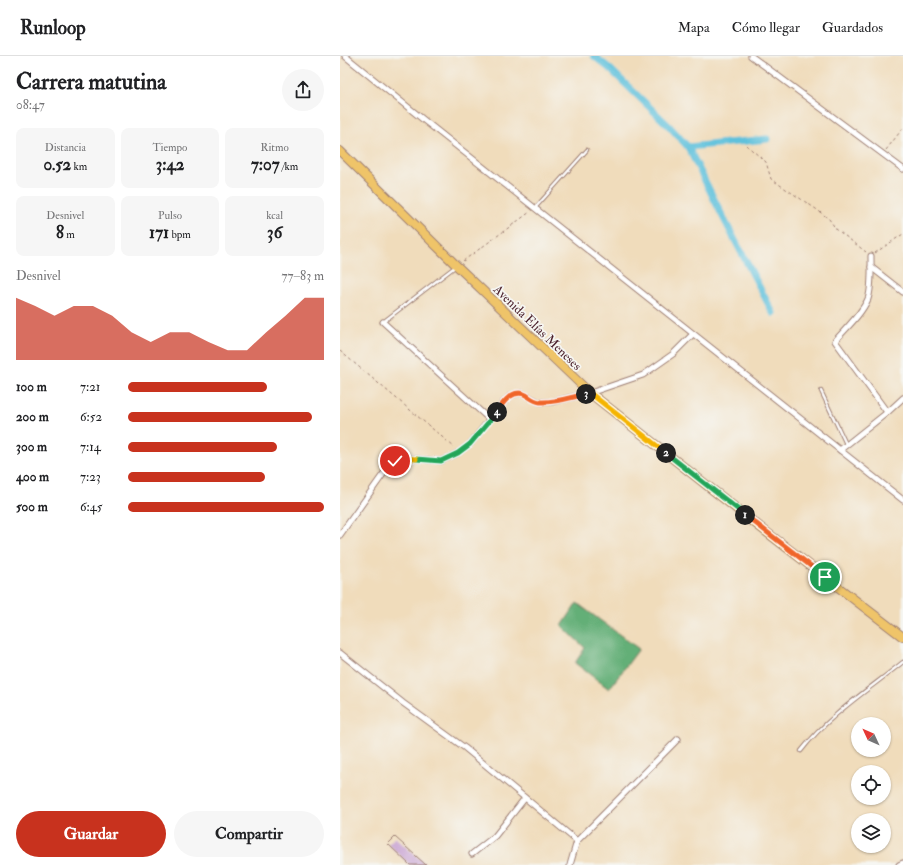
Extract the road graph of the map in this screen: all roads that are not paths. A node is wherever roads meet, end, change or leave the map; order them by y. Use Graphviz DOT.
graph roads {
  1 [pos="345,56"];
  2 [pos="751,56"];
  3 [pos="587,150"];
  4 [pos="340,151"];
  5 [pos="903,169"];
  6 [pos="535,209"];
  7 [pos="871,256"];
  8 [pos="457,266"];
  9 [pos="871,267"];
  10 [pos="903,292"];
  11 [pos="383,322"];
  12 [pos="693,334"];
  13 [pos="821,391"];
  14 [pos="590,393"];
  15 [pos="903,398"];
  16 [pos="887,412"];
  17 [pos="490,420"];
  18 [pos="847,445"];
  19 [pos="840,450"];
  20 [pos="903,500"];
  21 [pos="340,535"];
  22 [pos="903,637"];
  23 [pos="340,653"];
  24 [pos="903,662"];
  25 [pos="678,739"];
  26 [pos="801,751"];
  27 [pos="525,798"];
  28 [pos="577,841"];
  29 [pos="472,854"];
  30 [pos="903,864"];
  31 [pos="570,865"];
  32 [pos="900,865"];
  1 -- 6 [label="street"];
  2 -- 5 [label="street"];
  3 -- 6 [label="lane"];
  4 -- 8 [label="main road, Avenida Elías Meneses"];
  6 -- 12 [label="street"];
  7 -- 9 [label="street"];
  8 -- 11 [label="lane"];
  8 -- 14 [label="main road, Avenida Elías Meneses"];
  9 -- 10 [label="street"];
  9 -- 16 [label="street"];
  11 -- 17 [label="street"];
  12 -- 14 [label="street"];
  12 -- 19 [label="street"];
  13 -- 18 [label="lane"];
  14 -- 17 [label="street"];
  14 -- 22 [label="main road, Avenida Elías Meneses"];
  15 -- 16 [label="street"];
  16 -- 18 [label="street"];
  17 -- 21 [label="street"];
  18 -- 19 [label="street"];
  19 -- 20 [label="street"];
  23 -- 27 [label="street"];
  24 -- 26 [label="lane"];
  25 -- 28 [label="street"];
  27 -- 28 [label="street"];
  27 -- 29 [label="street"];
  28 -- 31 [label="street"];
  30 -- 32 [label="street"];
}
